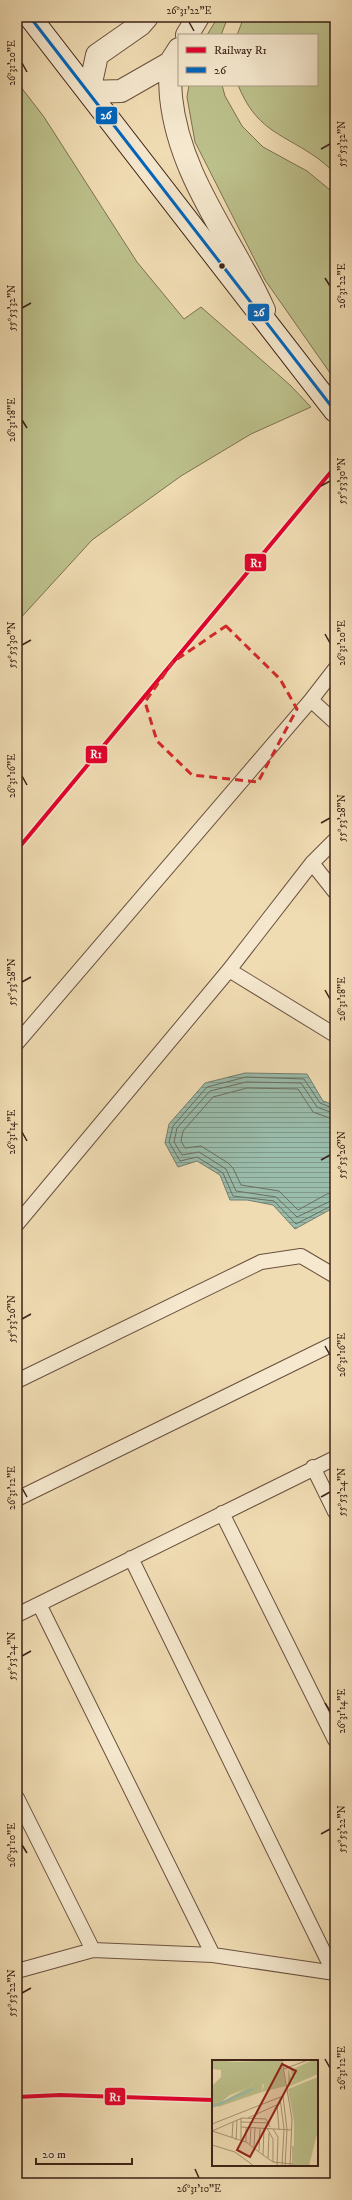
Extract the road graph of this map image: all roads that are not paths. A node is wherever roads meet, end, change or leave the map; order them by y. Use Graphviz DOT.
graph roads {
  1 [pos="30,17"];
  2 [pos="147,17"];
  3 [pos="198,17"];
  4 [pos="188,34"];
  5 [pos="175,56"];
  6 [pos="88,92"];
  7 [pos="274,333"];
  8 [pos="335,411"];
  9 [pos="335,670"];
  10 [pos="311,700"];
  11 [pos="335,722"];
  12 [pos="335,840"];
  13 [pos="312,863"];
  14 [pos="335,892"];
  15 [pos="229,970"];
  16 [pos="335,1035"];
  17 [pos="17,1043"];
  18 [pos="17,1224"];
  19 [pos="335,1276"];
  20 [pos="335,1343"];
  21 [pos="17,1381"];
  22 [pos="335,1458"];
  23 [pos="313,1467"];
  24 [pos="17,1499"];
  25 [pos="335,1512"];
  26 [pos="222,1513"];
  27 [pos="131,1558"];
  28 [pos="39,1604"];
  29 [pos="17,1615"];
  30 [pos="335,1740"];
  31 [pos="17,1798"];
  32 [pos="93,1950"];
  33 [pos="213,1955"];
  34 [pos="17,1971"];
  35 [pos="334,1973"];
  1 -- 6 [label="street"];
  2 -- 6 [label="street"];
  3 -- 4 [label="street"];
  5 -- 6 [label="street"];
  5 -- 7 [label="street"];
  6 -- 7 [label="street"];
  7 -- 8 [label="street"];
  9 -- 10 [label="lane"];
  10 -- 11 [label="lane"];
  10 -- 17 [label="lane"];
  12 -- 13 [label="lane"];
  13 -- 14 [label="lane"];
  13 -- 15 [label="lane"];
  15 -- 16 [label="lane"];
  15 -- 18 [label="lane"];
  19 -- 21 [label="lane"];
  20 -- 24 [label="lane"];
  22 -- 23 [label="lane"];
  23 -- 25 [label="lane"];
  23 -- 26 [label="lane"];
  26 -- 27 [label="lane"];
  26 -- 30 [label="lane"];
  27 -- 28 [label="lane"];
  27 -- 35 [label="lane"];
  28 -- 29 [label="lane"];
  28 -- 33 [label="lane"];
  31 -- 32 [label="lane"];
  32 -- 33 [label="lane"];
  32 -- 34 [label="lane"];
  33 -- 35 [label="lane"];
}
